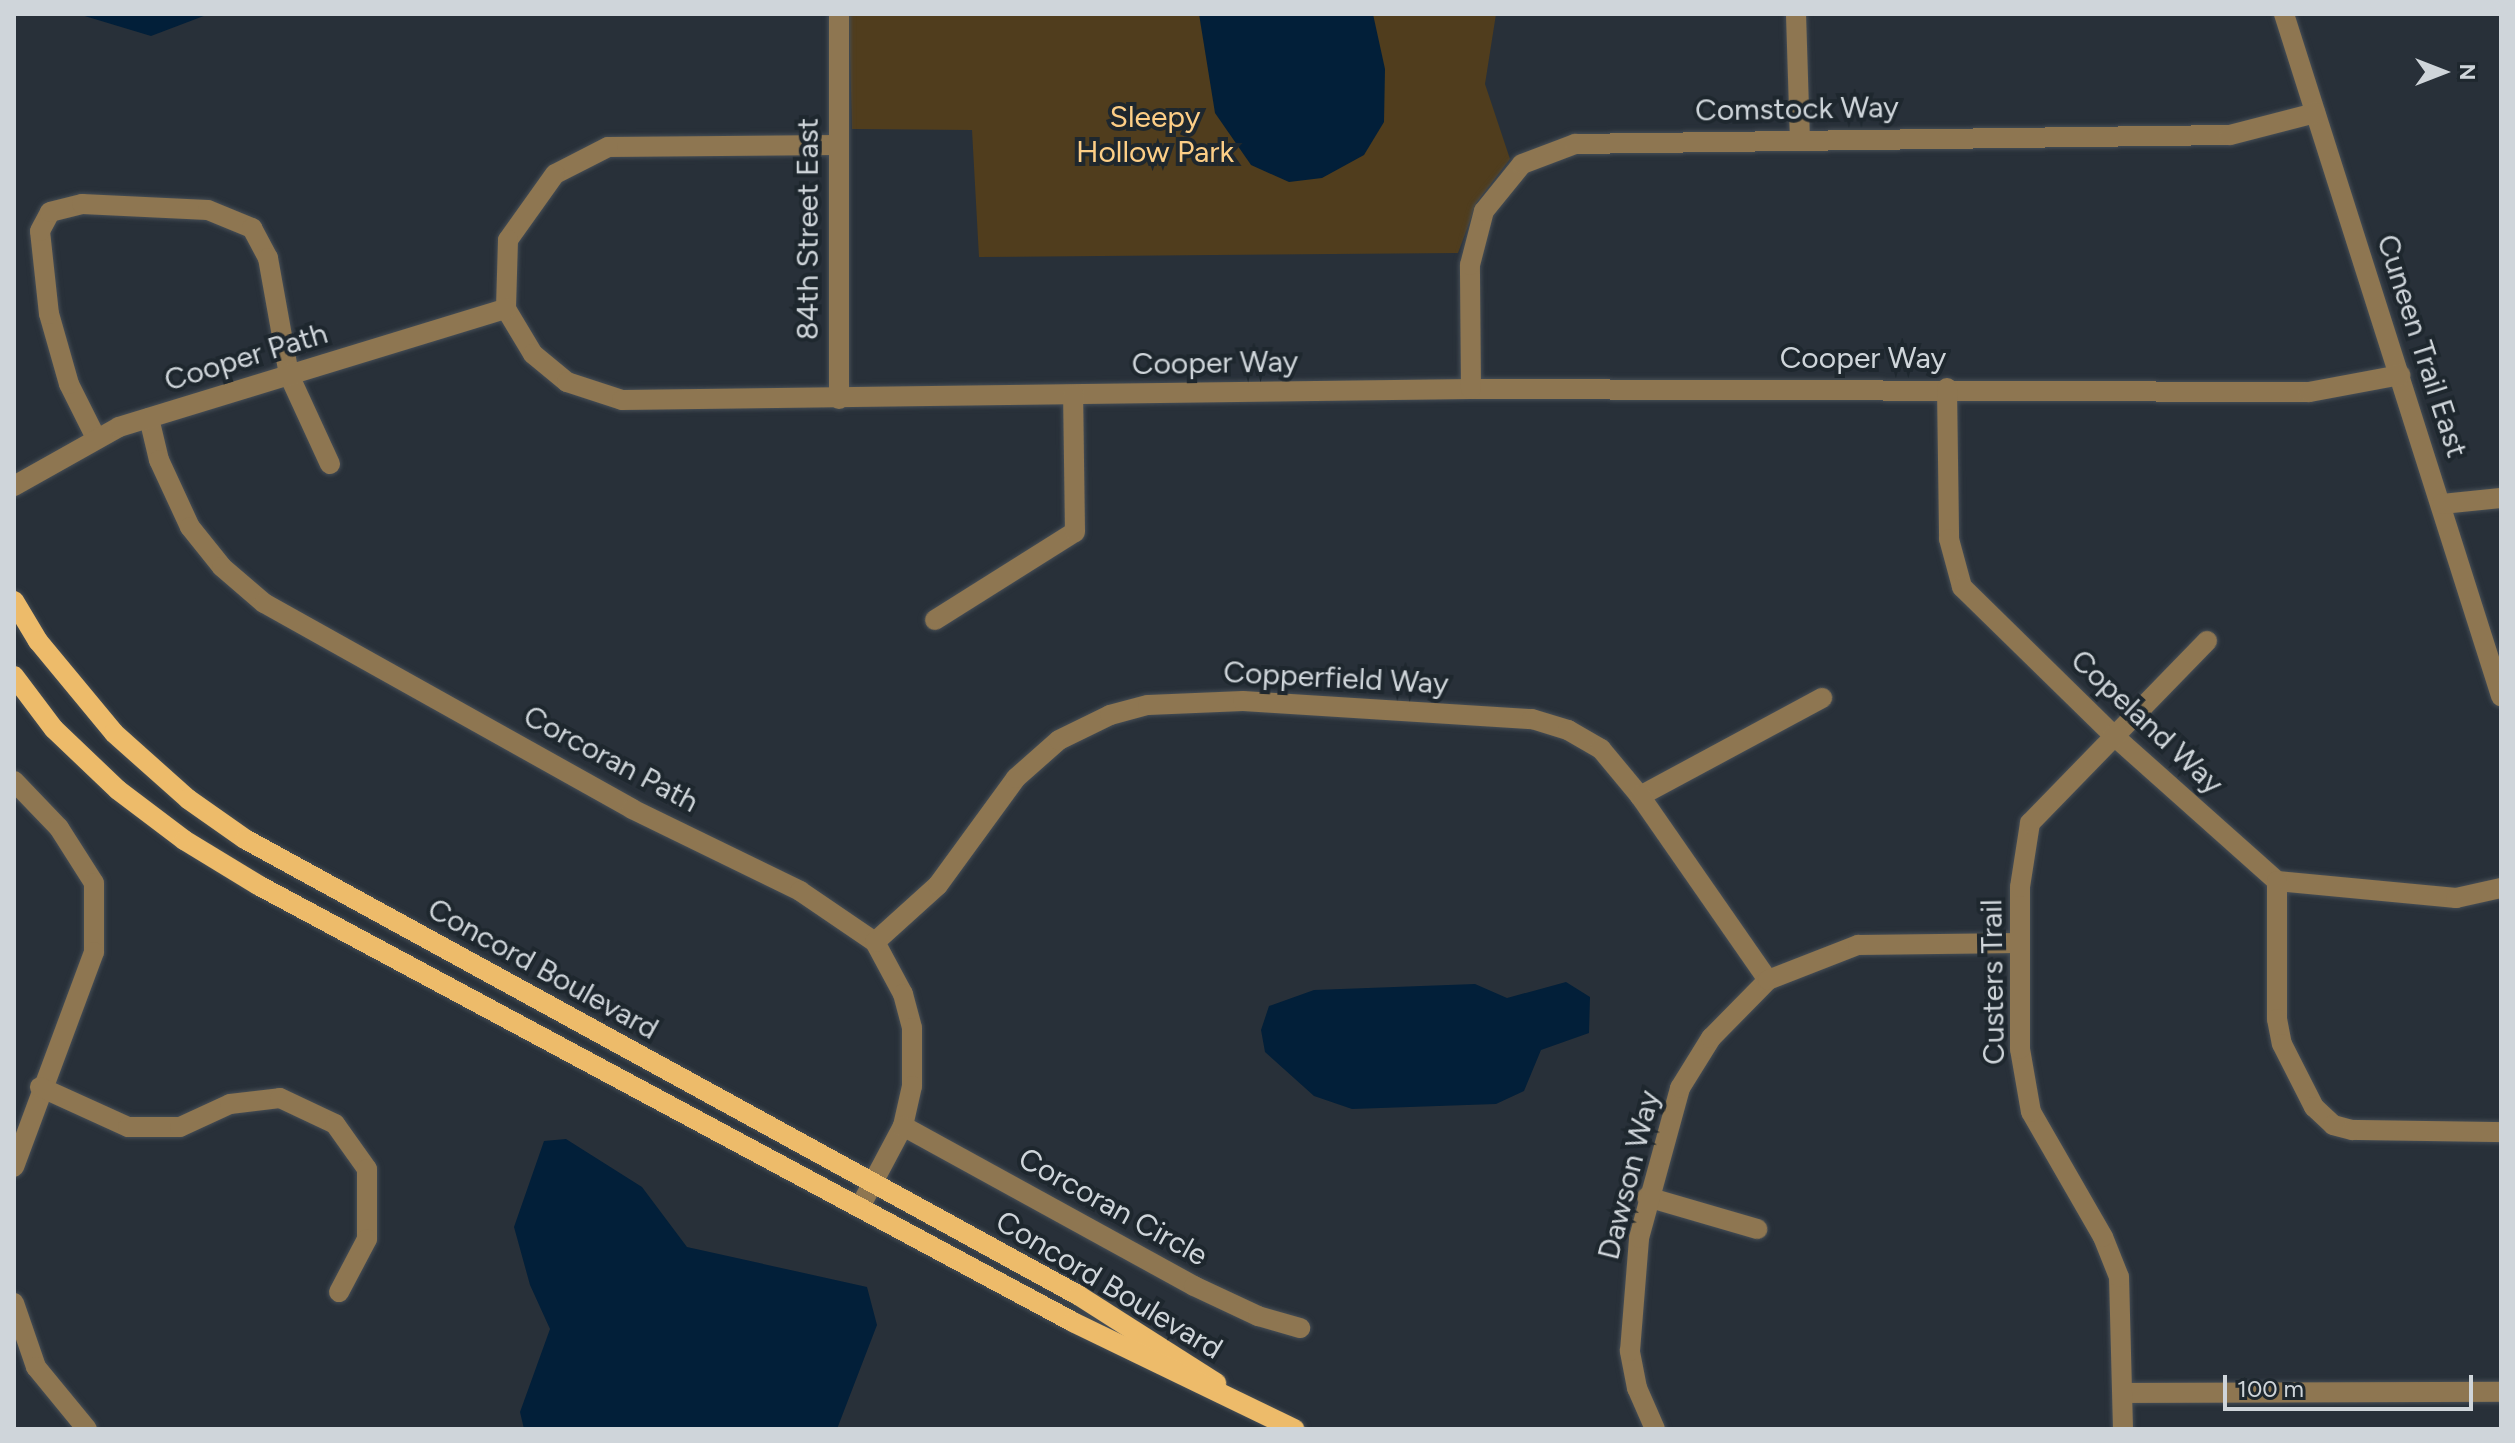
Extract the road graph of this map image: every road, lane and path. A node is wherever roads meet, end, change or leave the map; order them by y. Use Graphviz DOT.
graph roads {
  1 [pos="839,14"];
  2 [pos="1796,14"];
  3 [pos="2284,14"];
  4 [pos="2315,113"];
  5 [pos="1800,138"];
  6 [pos="837,145"];
  7 [pos="506,309"];
  8 [pos="289,375"];
  9 [pos="2400,375"];
  10 [pos="1947,388"];
  11 [pos="1471,389"];
  12 [pos="1073,395"];
  13 [pos="839,399"];
  14 [pos="149,418"];
  15 [pos="95,436"];
  16 [pos="330,464"];
  17 [pos="14,486"];
  18 [pos="2501,498"];
  19 [pos="2442,504"];
  20 [pos="14,601"];
  21 [pos="935,620"];
  22 [pos="2207,641"];
  23 [pos="14,676"];
  24 [pos="2501,696"];
  25 [pos="1822,698"];
  26 [pos="2113,735"];
  27 [pos="14,781"];
  28 [pos="1640,796"];
  29 [pos="2277,881"];
  30 [pos="2501,888"];
  31 [pos="875,942"];
  32 [pos="2019,943"];
  33 [pos="1768,980"];
  34 [pos="40,1087"];
  35 [pos="903,1126"];
  36 [pos="2501,1132"];
  37 [pos="14,1167"];
  38 [pos="872,1184"];
  39 [pos="1647,1197"];
  40 [pos="860,1207"];
  41 [pos="1757,1229"];
  42 [pos="339,1292"];
  43 [pos="14,1303"];
  44 [pos="1300,1328"];
  45 [pos="2501,1392"];
  46 [pos="2123,1393"];
  47 [pos="1235,1398"];
  48 [pos="87,1429"];
  49 [pos="1294,1429"];
  50 [pos="1655,1429"];
  51 [pos="2123,1429"];
  1 -- 6 [label="street, 84th Street East"];
  2 -- 5 [label="street"];
  3 -- 4 [label="street, Cuneen Trail East"];
  4 -- 5 [label="street, Comstock Way"];
  4 -- 9 [label="street, Cuneen Trail East"];
  5 -- 11 [label="street, Comstock Way"];
  6 -- 7 [label="street"];
  6 -- 13 [label="street, 84th Street East"];
  7 -- 8 [label="street, Cooper Path"];
  7 -- 13 [label="street, Cooper Way"];
  8 -- 14 [label="street, Cooper Path"];
  8 -- 15 [label="street"];
  8 -- 16 [label="street"];
  9 -- 10 [label="street, Cooper Way"];
  9 -- 19 [label="street, Cuneen Trail East"];
  10 -- 11 [label="street, Cooper Way"];
  10 -- 26 [label="street, Copeland Way"];
  11 -- 12 [label="street, Cooper Way"];
  12 -- 13 [label="street, Cooper Way"];
  12 -- 21 [label="street"];
  14 -- 15 [label="street, Cooper Path"];
  14 -- 31 [label="street, Corcoran Path"];
  15 -- 17 [label="street, Cooper Path"];
  18 -- 19 [label="street"];
  19 -- 24 [label="street, Cuneen Trail East"];
  20 -- 38 [label="main road, Concord Boulevard"];
  22 -- 26 [label="street, Custers Trail"];
  23 -- 40 [label="main road, Concord Boulevard"];
  25 -- 28 [label="street"];
  26 -- 29 [label="street, Copeland Way"];
  26 -- 32 [label="street, Custers Trail"];
  27 -- 34 [label="street"];
  28 -- 31 [label="street, Copperfield Way"];
  28 -- 33 [label="street, Copperfield Way"];
  29 -- 30 [label="street"];
  29 -- 36 [label="street"];
  31 -- 35 [label="street, Corcoran Path"];
  32 -- 33 [label="street, Dawson Way"];
  32 -- 46 [label="street, Custers Trail"];
  33 -- 39 [label="street, Dawson Way"];
  34 -- 37 [label="street"];
  34 -- 42 [label="street"];
  35 -- 38 [label="street, Corcoran Path"];
  35 -- 44 [label="street, Corcoran Circle"];
  38 -- 40 [label="street, Corcoran Path"];
  38 -- 47 [label="main road, Concord Boulevard"];
  39 -- 41 [label="street"];
  39 -- 50 [label="street, Dawson Way"];
  40 -- 47 [label="main road, Concord Boulevard"];
  43 -- 48 [label="street"];
  45 -- 46 [label="street"];
  46 -- 51 [label="street, Custers Trail"];
  47 -- 49 [label="main road"];
}
